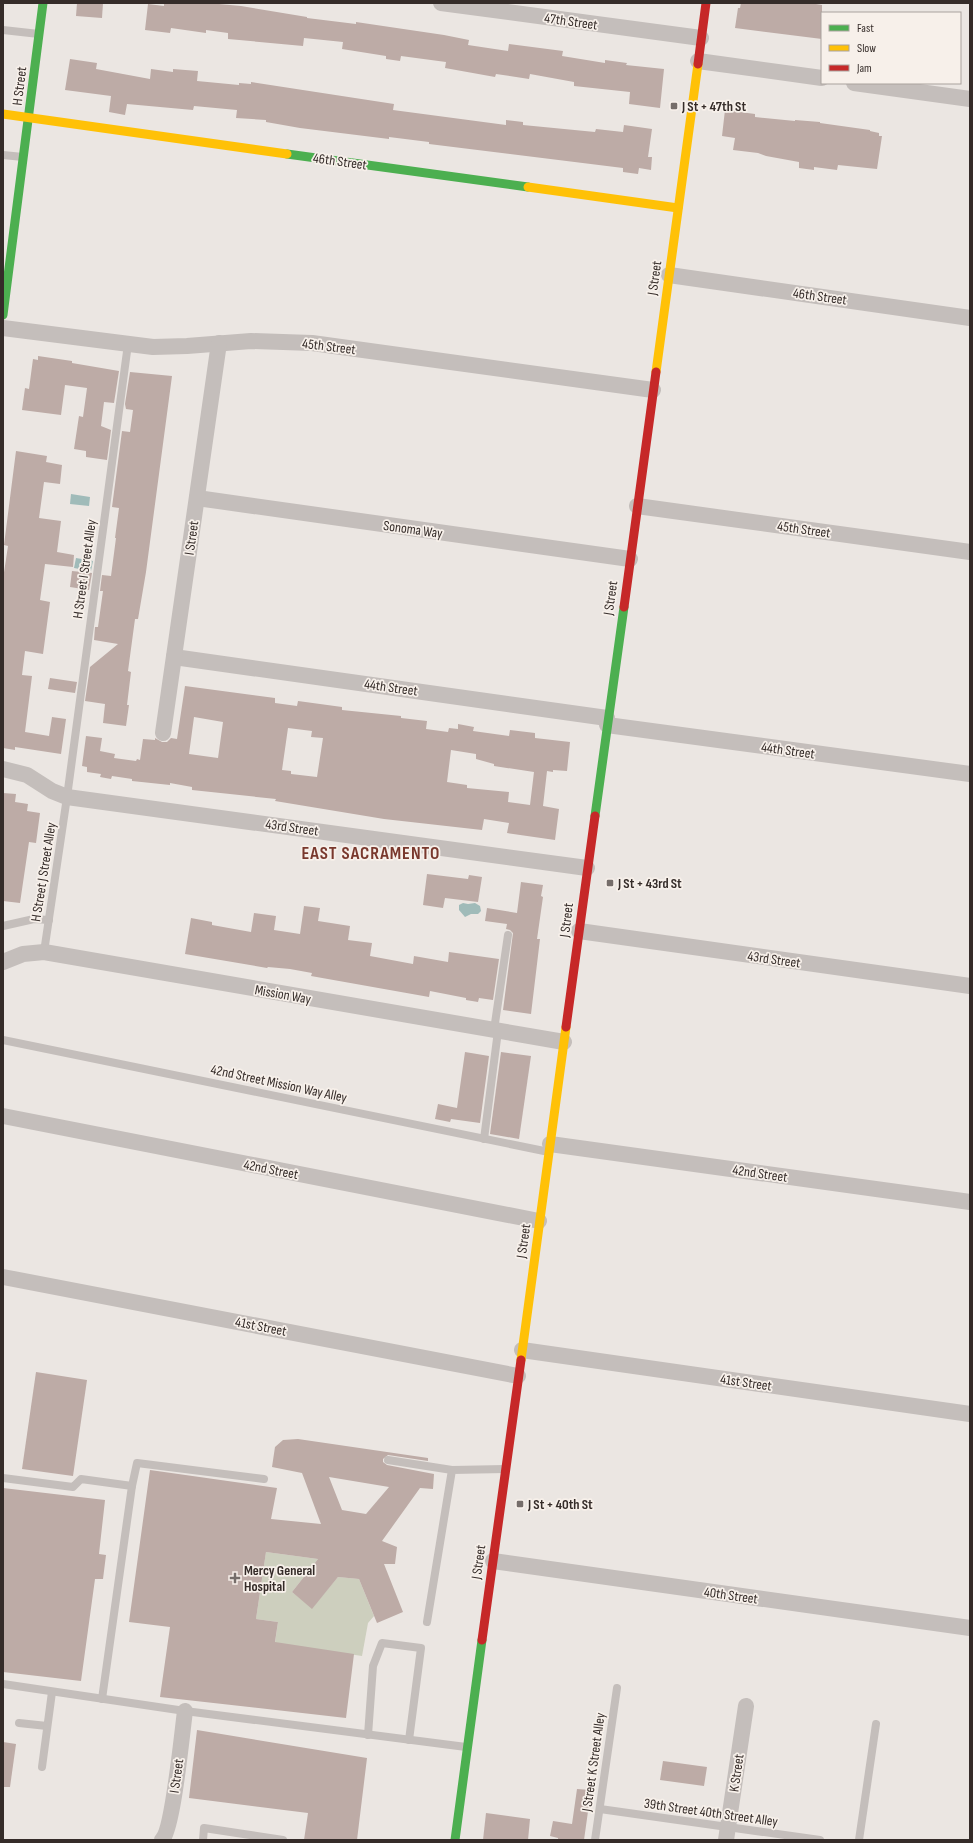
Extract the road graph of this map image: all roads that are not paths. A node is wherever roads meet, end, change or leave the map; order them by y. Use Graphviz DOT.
graph roads {
  1 [pos="43,3"];
  2 [pos="441,3"];
  3 [pos="706,3"];
  4 [pos="3,30"];
  5 [pos="40,34"];
  6 [pos="701,38"];
  7 [pos="698,61"];
  8 [pos="821,78"];
  9 [pos="861,84"];
  10 [pos="970,99"];
  11 [pos="3,114"];
  12 [pos="30,118"];
  13 [pos="3,155"];
  14 [pos="23,157"];
  15 [pos="678,208"];
  16 [pos="669,275"];
  17 [pos="3,315"];
  18 [pos="970,318"];
  19 [pos="3,328"];
  20 [pos="219,343"];
  21 [pos="128,344"];
  22 [pos="653,390"];
  23 [pos="197,498"];
  24 [pos="637,506"];
  25 [pos="970,552"];
  26 [pos="630,559"];
  27 [pos="174,657"];
  28 [pos="607,722"];
  29 [pos="164,733"];
  30 [pos="3,769"];
  31 [pos="970,774"];
  32 [pos="67,796"];
  33 [pos="587,868"];
  34 [pos="49,920"];
  35 [pos="3,926"];
  36 [pos="579,931"];
  37 [pos="508,935"];
  38 [pos="44,952"];
  39 [pos="3,962"];
  40 [pos="970,986"];
  41 [pos="496,1030"];
  42 [pos="3,1040"];
  43 [pos="564,1042"];
  44 [pos="3,1116"];
  45 [pos="484,1139"];
  46 [pos="550,1148"];
  47 [pos="970,1202"];
  48 [pos="539,1221"];
  49 [pos="3,1277"];
  50 [pos="522,1350"];
  51 [pos="518,1376"];
  52 [pos="970,1414"];
  53 [pos="388,1460"];
  54 [pos="505,1469"];
  55 [pos="452,1470"];
  56 [pos="3,1478"];
  57 [pos="264,1479"];
  58 [pos="132,1486"];
  59 [pos="493,1561"];
  60 [pos="427,1622"];
  61 [pos="970,1628"];
  62 [pos="3,1684"];
  63 [pos="617,1688"];
  64 [pos="52,1692"];
  65 [pos="102,1699"];
  66 [pos="746,1706"];
  67 [pos="185,1711"];
  68 [pos="18,1723"];
  69 [pos="876,1724"];
  70 [pos="47,1726"];
  71 [pos="368,1735"];
  72 [pos="409,1740"];
  73 [pos="467,1747"];
  74 [pos="42,1767"];
  75 [pos="600,1809"];
  76 [pos="727,1834"];
  77 [pos="162,1840"];
  78 [pos="203,1840"];
  79 [pos="283,1840"];
  80 [pos="455,1840"];
  81 [pos="595,1840"];
  82 [pos="820,1840"];
  83 [pos="859,1840"];
  1 -- 5 [label="main road, H Street"];
  2 -- 6 [label="street, 47th Street"];
  3 -- 6 [label="main road, J Street"];
  4 -- 5 [label="lane"];
  5 -- 12 [label="main road, H Street"];
  6 -- 7 [label="main road, J Street"];
  7 -- 8 [label="street"];
  7 -- 15 [label="main road, J Street"];
  9 -- 10 [label="street"];
  11 -- 12 [label="main road, 46th Street"];
  12 -- 14 [label="main road, H Street"];
  12 -- 15 [label="main road, 46th Street"];
  13 -- 14 [label="lane"];
  14 -- 17 [label="main road, H Street"];
  15 -- 16 [label="main road, J Street"];
  16 -- 18 [label="street, 46th Street"];
  16 -- 22 [label="main road, J Street"];
  19 -- 21 [label="street, 45th Street"];
  20 -- 21 [label="street, 45th Street"];
  20 -- 22 [label="street, 45th Street"];
  20 -- 23 [label="street, I Street"];
  21 -- 32 [label="lane, H Street I Street Alley"];
  22 -- 24 [label="main road, J Street"];
  23 -- 26 [label="street, Sonoma Way"];
  23 -- 27 [label="street, I Street"];
  24 -- 25 [label="street, 45th Street"];
  24 -- 26 [label="main road, J Street"];
  26 -- 28 [label="main road, J Street"];
  27 -- 28 [label="street, 44th Street"];
  27 -- 29 [label="street, I Street"];
  28 -- 31 [label="street, 44th Street"];
  28 -- 33 [label="main road, J Street"];
  30 -- 32 [label="street, 43rd Street"];
  32 -- 33 [label="street, 43rd Street"];
  32 -- 34 [label="lane, H Street J Street Alley"];
  33 -- 36 [label="main road, J Street"];
  34 -- 35 [label="lane"];
  34 -- 38 [label="lane, H Street J Street Alley"];
  36 -- 40 [label="street, 43rd Street"];
  36 -- 43 [label="main road, J Street"];
  37 -- 41 [label="lane"];
  38 -- 39 [label="street, Mission Way"];
  38 -- 41 [label="street, Mission Way"];
  41 -- 43 [label="street, Mission Way"];
  41 -- 45 [label="lane"];
  42 -- 45 [label="lane, 42nd Street Mission Way Alley"];
  43 -- 46 [label="main road, J Street"];
  44 -- 48 [label="street, 42nd Street"];
  45 -- 46 [label="lane, 42nd Street Mission Way Alley"];
  46 -- 47 [label="street, 42nd Street"];
  46 -- 48 [label="main road, J Street"];
  48 -- 50 [label="main road, J Street"];
  49 -- 51 [label="street, 41st Street"];
  50 -- 51 [label="main road, J Street"];
  50 -- 52 [label="street, 41st Street"];
  51 -- 54 [label="main road, J Street"];
  53 -- 55 [label="lane"];
  54 -- 55 [label="lane"];
  54 -- 59 [label="main road, J Street"];
  55 -- 60 [label="lane"];
  56 -- 58 [label="lane"];
  57 -- 58 [label="lane"];
  58 -- 65 [label="lane"];
  59 -- 61 [label="street, 40th Street"];
  59 -- 73 [label="main road, J Street"];
  62 -- 64 [label="lane"];
  63 -- 75 [label="lane, J Street K Street Alley"];
  64 -- 65 [label="lane"];
  64 -- 70 [label="lane"];
  65 -- 67 [label="lane"];
  66 -- 76 [label="street, K Street"];
  67 -- 71 [label="lane"];
  67 -- 77 [label="street, I Street"];
  68 -- 70 [label="lane"];
  69 -- 83 [label="lane"];
  70 -- 74 [label="lane"];
  71 -- 72 [label="lane"];
  71 -- 72 [label="lane"];
  72 -- 73 [label="lane"];
  73 -- 80 [label="main road, J Street"];
  75 -- 76 [label="lane, 39th Street 40th Street Alley"];
  75 -- 81 [label="lane, J Street K Street Alley"];
  76 -- 82 [label="lane, 39th Street 40th Street Alley"];
  78 -- 79 [label="lane"];
}
